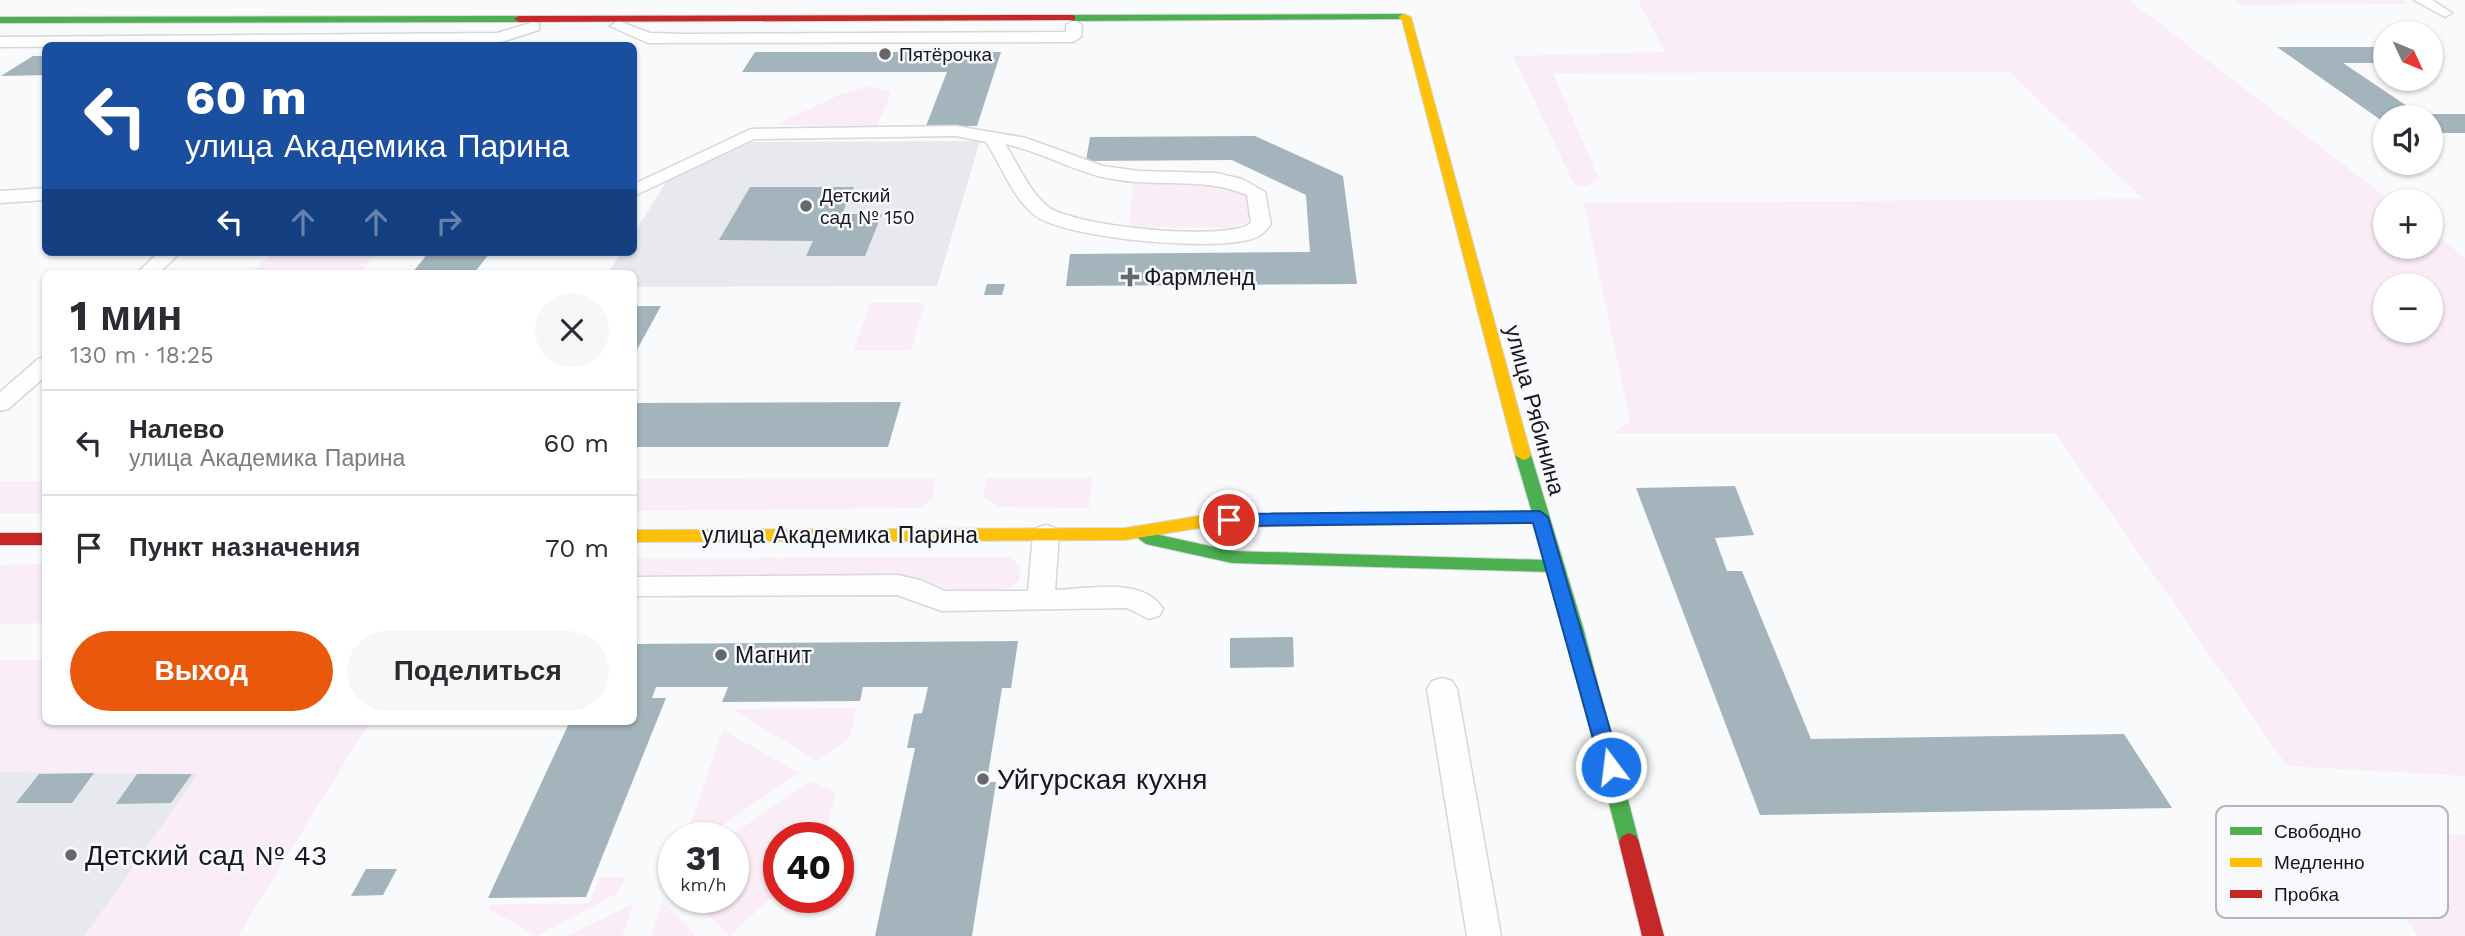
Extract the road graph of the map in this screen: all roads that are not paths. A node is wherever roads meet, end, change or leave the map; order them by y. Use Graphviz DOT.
graph roads {
  1 [pos="2421,0"];
  2 [pos="2445,13"];
  3 [pos="0,20"];
  4 [pos="1407,21"];
  5 [pos="534,27"];
  6 [pos="0,29"];
  7 [pos="0,42"];
  8 [pos="992,138"];
  9 [pos="637,190"];
  10 [pos="42,194"];
  11 [pos="0,197"];
  12 [pos="166,256"];
  13 [pos="150,270"];
  14 [pos="42,367"];
  15 [pos="0,404"];
  16 [pos="1540,517"];
  17 [pos="1046,534"];
  18 [pos="1125,534"];
  19 [pos="637,537"];
  20 [pos="0,539"];
  21 [pos="42,539"];
  22 [pos="1555,566"];
  23 [pos="637,587"];
  24 [pos="1041,599"];
  25 [pos="1149,609"];
  26 [pos="1442,689"];
  27 [pos="1484,936"];
  28 [pos="1653,936"];
  1 -- 2 [label="street"];
  3 -- 4 [label="street"];
  4 -- 5 [label="street"];
  4 -- 16 [label="street, улица Рябинина"];
  5 -- 6 [label="street"];
  5 -- 7 [label="street"];
  8 -- 8 [label="street"];
  8 -- 9 [label="street"];
  10 -- 11 [label="street"];
  12 -- 13 [label="street"];
  14 -- 15 [label="street"];
  16 -- 18 [label="street, улица Академика Парина"];
  16 -- 22 [label="street, улица Рябинина"];
  17 -- 18 [label="street, улица Академика Парина"];
  17 -- 19 [label="street, улица Академика Парина"];
  17 -- 24 [label="street"];
  18 -- 22 [label="street, улица Академика Парина"];
  20 -- 21 [label="street"];
  22 -- 28 [label="street, улица Рябинина"];
  23 -- 24 [label="street"];
  24 -- 25 [label="street"];
  26 -- 27 [label="street"];
}
